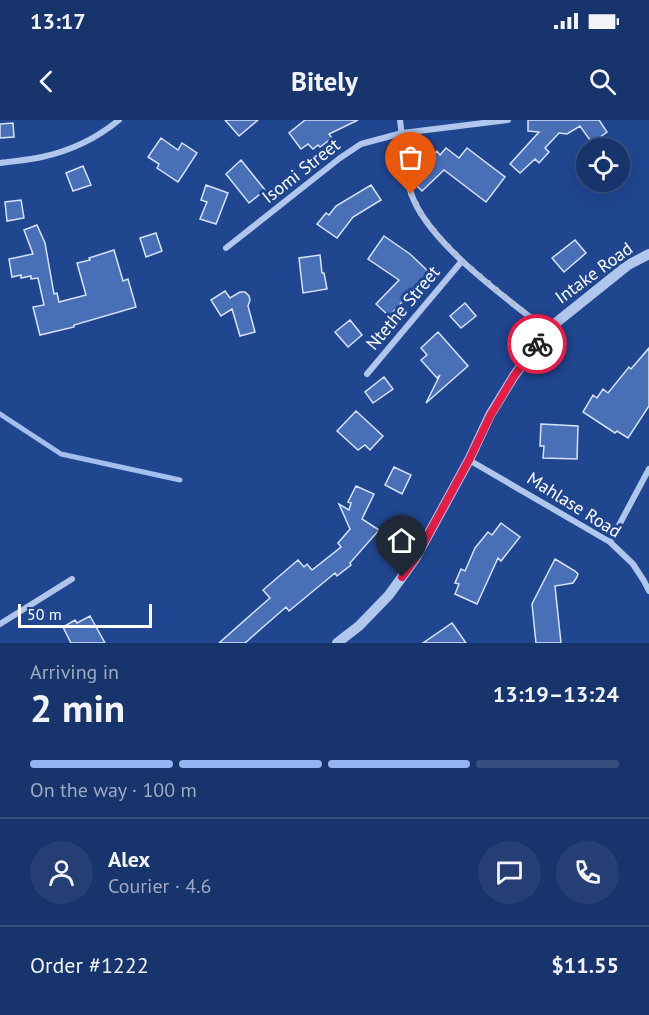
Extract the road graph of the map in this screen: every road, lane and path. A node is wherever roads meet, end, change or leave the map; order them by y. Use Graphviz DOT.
graph roads {
  1 [pos="119,120"];
  2 [pos="400,120"];
  3 [pos="508,120"];
  4 [pos="402,133"];
  5 [pos="0,163"];
  6 [pos="226,248"];
  7 [pos="649,254"];
  8 [pos="462,261"];
  9 [pos="547,330"];
  10 [pos="367,374"];
  11 [pos="469,460"];
  12 [pos="649,470"];
  13 [pos="610,542"];
  14 [pos="72,579"];
  15 [pos="649,591"];
  16 [pos="0,624"];
  17 [pos="337,643"];
  1 -- 5 [label="street"];
  2 -- 4 [label="street"];
  3 -- 4 [label="street, Isomi Street"];
  4 -- 6 [label="street, Isomi Street"];
  4 -- 8 [label="street"];
  7 -- 9 [label="street, Intake Road"];
  8 -- 9 [label="street"];
  8 -- 10 [label="street, Ntethe Street"];
  9 -- 11 [label="street, Intake Road"];
  11 -- 13 [label="street, Mahlase Road"];
  11 -- 17 [label="street, Intake Road"];
  12 -- 13 [label="street"];
  13 -- 15 [label="street, Mahlase Road"];
  14 -- 16 [label="street"];
}
